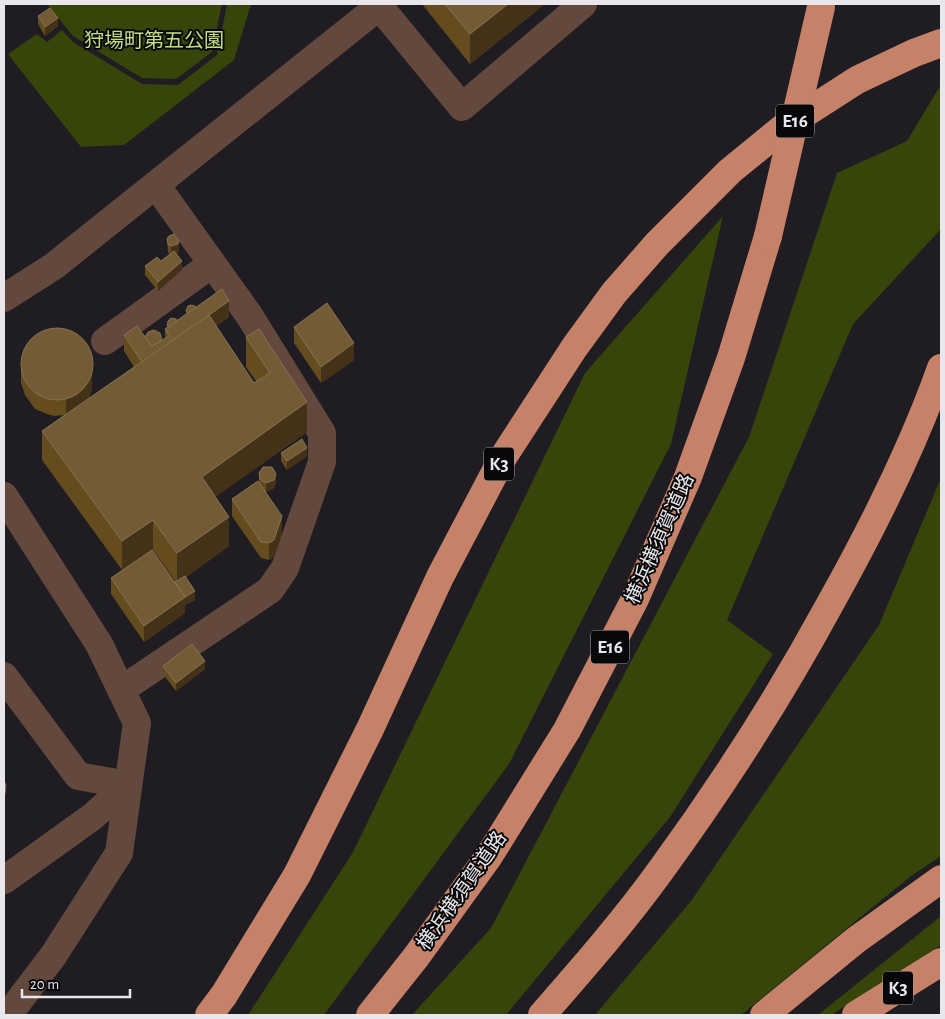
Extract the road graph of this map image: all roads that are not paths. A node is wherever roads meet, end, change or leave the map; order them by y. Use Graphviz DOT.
graph roads {
  1 [pos="584,4"];
  2 [pos="380,5"];
  3 [pos="821,5"];
  4 [pos="941,43"];
  5 [pos="156,185"];
  6 [pos="212,264"];
  7 [pos="4,298"];
  8 [pos="104,341"];
  9 [pos="941,368"];
  10 [pos="7,512"];
  11 [pos="4,676"];
  12 [pos="121,690"];
  13 [pos="128,785"];
  14 [pos="941,879"];
  15 [pos="4,880"];
  16 [pos="941,962"];
  17 [pos="8,1015"];
  18 [pos="209,1015"];
  19 [pos="370,1015"];
  20 [pos="542,1015"];
  21 [pos="764,1015"];
  22 [pos="856,1015"];
  1 -- 2 [label="lane"];
  2 -- 5 [label="lane"];
  3 -- 19 [label="highway, 横浜横須賀道路 / E16, bridge"];
  4 -- 18 [label="highway, K3"];
  5 -- 6 [label="lane"];
  5 -- 7 [label="lane"];
  6 -- 8 [label="lane"];
  6 -- 12 [label="lane"];
  9 -- 20 [label="highway"];
  10 -- 12 [label="lane"];
  11 -- 13 [label="lane"];
  12 -- 13 [label="lane"];
  13 -- 15 [label="lane"];
  13 -- 17 [label="lane"];
  14 -- 21 [label="highway"];
  16 -- 22 [label="highway, K3"];
}
